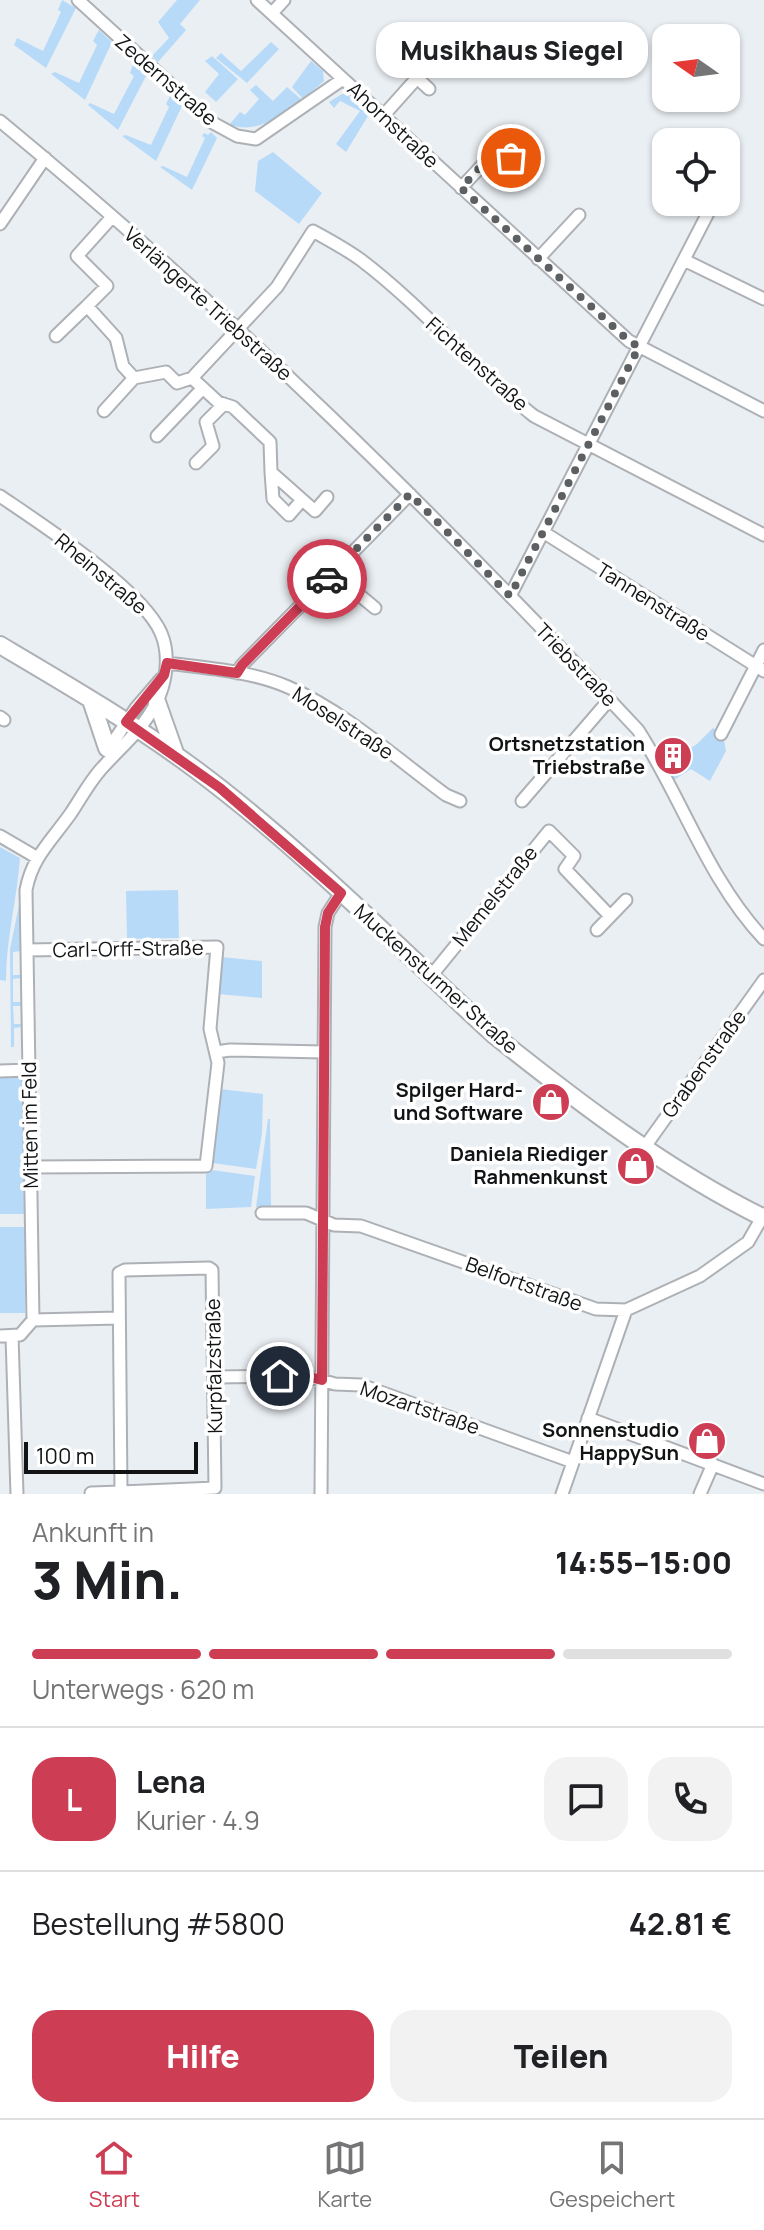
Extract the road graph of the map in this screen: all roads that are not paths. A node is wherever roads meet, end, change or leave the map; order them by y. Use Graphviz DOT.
graph roads {
  1 [pos="78,0"];
  2 [pos="257,0"];
  3 [pos="284,0"];
  4 [pos="272,13"];
  5 [pos="343,79"];
  6 [pos="429,89"];
  7 [pos="383,116"];
  8 [pos="0,121"];
  9 [pos="45,158"];
  10 [pos="511,158"];
  11 [pos="461,188"];
  12 [pos="579,215"];
  13 [pos="706,216"];
  14 [pos="112,217"];
  15 [pos="0,224"];
  16 [pos="538,259"];
  17 [pos="684,260"];
  18 [pos="764,299"];
  19 [pos="87,306"];
  20 [pos="239,329"];
  21 [pos="56,336"];
  22 [pos="639,347"];
  23 [pos="134,378"];
  24 [pos="192,378"];
  25 [pos="203,388"];
  26 [pos="224,404"];
  27 [pos="104,411"];
  28 [pos="764,411"];
  29 [pos="157,436"];
  30 [pos="588,444"];
  31 [pos="196,463"];
  32 [pos="271,472"];
  33 [pos="410,494"];
  34 [pos="0,496"];
  35 [pos="327,497"];
  36 [pos="302,500"];
  37 [pos="543,532"];
  38 [pos="764,535"];
  39 [pos="333,573"];
  40 [pos="510,596"];
  41 [pos="375,608"];
  42 [pos="0,645"];
  43 [pos="764,650"];
  44 [pos="760,668"];
  45 [pos="166,669"];
  46 [pos="237,673"];
  47 [pos="91,700"];
  48 [pos="609,700"];
  49 [pos="157,702"];
  50 [pos="132,726"];
  51 [pos="721,734"];
  52 [pos="107,748"];
  53 [pos="175,755"];
  54 [pos="102,769"];
  55 [pos="460,801"];
  56 [pos="522,801"];
  57 [pos="0,836"];
  58 [pos="36,857"];
  59 [pos="341,893"];
  60 [pos="626,900"];
  61 [pos="609,915"];
  62 [pos="597,930"];
  63 [pos="764,939"];
  64 [pos="27,950"];
  65 [pos="431,976"];
  66 [pos="764,980"];
  67 [pos="216,1052"];
  68 [pos="323,1052"];
  69 [pos="29,1070"];
  70 [pos="0,1071"];
  71 [pos="644,1148"];
  72 [pos="31,1167"];
  73 [pos="262,1213"];
  74 [pos="763,1217"];
  75 [pos="323,1220"];
  76 [pos="626,1310"];
  77 [pos="119,1318"];
  78 [pos="33,1320"];
  79 [pos="6,1336"];
  80 [pos="214,1377"];
  81 [pos="322,1380"];
  82 [pos="588,1418"];
  83 [pos="573,1462"];
  84 [pos="713,1464"];
  85 [pos="764,1484"];
  86 [pos="121,1492"];
  87 [pos="91,1493"];
  88 [pos="17,1494"];
  89 [pos="321,1494"];
  90 [pos="562,1494"];
  91 [pos="700,1494"];
  1 -- 5 [label="street, Zedernstraße"];
  2 -- 4 [label="street, Ahornstraße"];
  3 -- 4 [label="street"];
  4 -- 5 [label="street, Ahornstraße"];
  5 -- 7 [label="street, Ahornstraße"];
  6 -- 7 [label="street"];
  7 -- 11 [label="street, Ahornstraße"];
  8 -- 9 [label="street, Verlängerte Triebstraße"];
  9 -- 14 [label="street, Verlängerte Triebstraße"];
  9 -- 15 [label="street"];
  10 -- 11 [label="street"];
  11 -- 16 [label="street, Ahornstraße"];
  12 -- 16 [label="street"];
  13 -- 17 [label="street"];
  14 -- 19 [label="street"];
  14 -- 20 [label="street, Verlängerte Triebstraße"];
  16 -- 22 [label="street, Ahornstraße"];
  17 -- 18 [label="street"];
  17 -- 22 [label="street"];
  19 -- 21 [label="street"];
  19 -- 23 [label="street"];
  20 -- 24 [label="street"];
  20 -- 30 [label="street, Fichtenstraße"];
  20 -- 33 [label="street, Verlängerte Triebstraße"];
  22 -- 28 [label="street, Ahornstraße"];
  22 -- 30 [label="street"];
  23 -- 24 [label="street"];
  23 -- 27 [label="street"];
  24 -- 25 [label="street"];
  25 -- 26 [label="street"];
  25 -- 29 [label="street"];
  26 -- 31 [label="street"];
  26 -- 32 [label="street"];
  30 -- 37 [label="street"];
  30 -- 38 [label="street, Fichtenstraße"];
  32 -- 36 [label="street"];
  32 -- 36 [label="street"];
  33 -- 39 [label="street"];
  33 -- 40 [label="street, Triebstraße"];
  34 -- 45 [label="street, Rheinstraße"];
  35 -- 36 [label="street"];
  37 -- 40 [label="street"];
  37 -- 44 [label="street, Tannenstraße"];
  39 -- 41 [label="street"];
  39 -- 46 [label="street"];
  40 -- 48 [label="street, Triebstraße"];
  42 -- 47 [label="main road, Muckensturmer Straße"];
  43 -- 44 [label="street"];
  44 -- 51 [label="street"];
  45 -- 46 [label="street, Moselstraße"];
  45 -- 49 [label="street"];
  45 -- 50 [label="street"];
  46 -- 55 [label="street, Moselstraße"];
  47 -- 50 [label="main road, Muckensturmer Straße"];
  47 -- 52 [label="main road"];
  48 -- 56 [label="street"];
  48 -- 63 [label="street, Triebstraße"];
  49 -- 50 [label="street"];
  49 -- 53 [label="main road"];
  50 -- 52 [label="street"];
  50 -- 53 [label="main road, Muckensturmer Straße"];
  50 -- 54 [label="street"];
  52 -- 54 [label="street"];
  53 -- 59 [label="main road, Muckensturmer Straße"];
  54 -- 58 [label="street"];
  57 -- 58 [label="street"];
  58 -- 64 [label="street, Mitten im Feld"];
  59 -- 65 [label="main road, Muckensturmer Straße"];
  59 -- 68 [label="street"];
  60 -- 61 [label="street"];
  61 -- 62 [label="street"];
  61 -- 65 [label="street, Memelstraße"];
  64 -- 67 [label="street, Carl-Orff-Straße"];
  64 -- 69 [label="street, Mitten im Feld"];
  65 -- 71 [label="main road, Muckensturmer Straße"];
  66 -- 71 [label="street, Grabenstraße"];
  67 -- 68 [label="street"];
  67 -- 72 [label="street, Carl-Orff-Straße"];
  68 -- 75 [label="street"];
  69 -- 70 [label="street"];
  69 -- 72 [label="street, Mitten im Feld"];
  71 -- 74 [label="main road, Muckensturmer Straße"];
  72 -- 78 [label="street, Mitten im Feld"];
  73 -- 75 [label="street, Belfortstraße"];
  74 -- 76 [label="street"];
  75 -- 76 [label="street, Belfortstraße"];
  75 -- 81 [label="street"];
  76 -- 82 [label="street"];
  77 -- 78 [label="street"];
  77 -- 80 [label="street, Kurpfalzstraße"];
  77 -- 86 [label="street, Kurpfalzstraße"];
  78 -- 79 [label="street"];
  79 -- 88 [label="street"];
  80 -- 81 [label="street, Mozartstraße"];
  80 -- 86 [label="street, Kurpfalzstraße"];
  81 -- 83 [label="street, Mozartstraße"];
  81 -- 89 [label="street"];
  82 -- 83 [label="street"];
  82 -- 84 [label="street"];
  83 -- 90 [label="street"];
  84 -- 85 [label="street"];
  84 -- 91 [label="street"];
  86 -- 87 [label="street, Kurpfalzstraße"];
}
